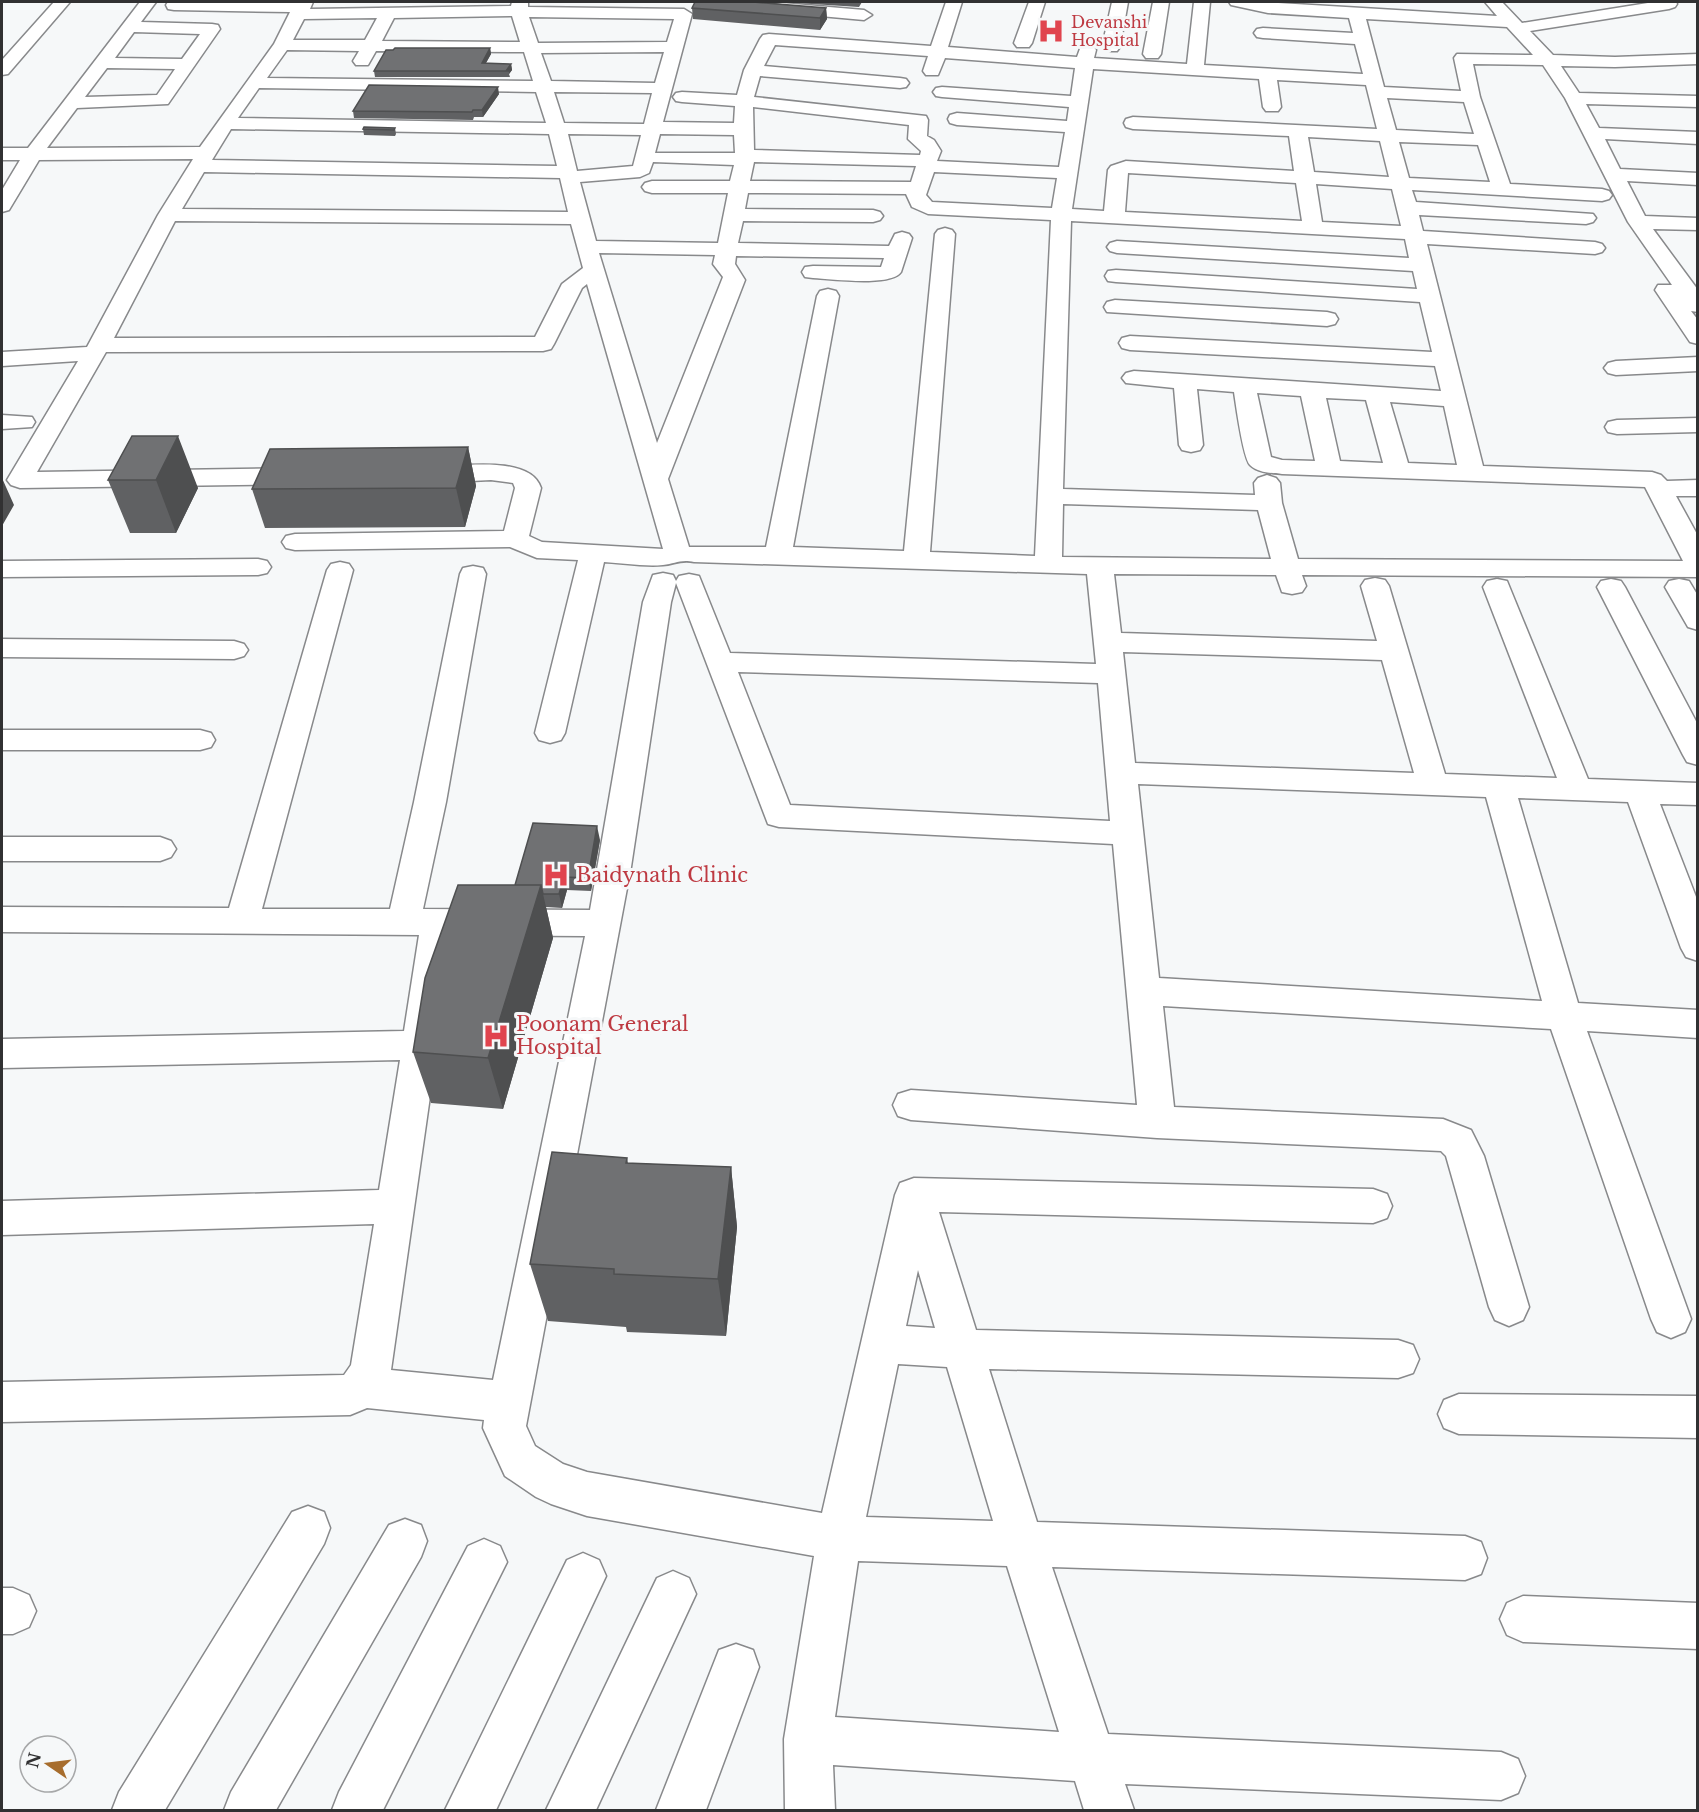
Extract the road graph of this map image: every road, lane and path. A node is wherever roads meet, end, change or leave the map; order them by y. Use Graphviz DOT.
graph roads {
  1 [pos="62,2"];
  2 [pos="954,2"];
  3 [pos="1037,2"];
  4 [pos="1120,2"];
  5 [pos="1161,2"];
  6 [pos="1202,2"];
  7 [pos="1237,2"];
  8 [pos="1423,2"];
  9 [pos="1493,2"];
  10 [pos="147,3"];
  11 [pos="1255,4"];
  12 [pos="1669,4"];
  13 [pos="1298,6"];
  14 [pos="301,7"];
  15 [pos="768,7"];
  16 [pos="520,8"];
  17 [pos="789,9"];
  18 [pos="1345,9"];
  19 [pos="389,12"];
  20 [pos="864,15"];
  21 [pos="1441,18"];
  22 [pos="1517,25"];
  23 [pos="129,27"];
  24 [pos="1263,33"];
  25 [pos="769,39"];
  26 [pos="1363,39"];
  27 [pos="282,45"];
  28 [pos="370,45"];
  29 [pos="533,47"];
  30 [pos="674,47"];
  31 [pos="1111,47"];
  32 [pos="1018,50"];
  33 [pos="938,52"];
  34 [pos="1152,54"];
  35 [pos="1086,56"];
  36 [pos="1463,58"];
  37 [pos="1690,59"];
  38 [pos="102,63"];
  39 [pos="189,64"];
  40 [pos="1551,66"];
  41 [pos="1195,69"];
  42 [pos="2,70"];
  43 [pos="753,70"];
  44 [pos="1267,74"];
  45 [pos="931,76"];
  46 [pos="1695,79"];
  47 [pos="255,82"];
  48 [pos="900,83"];
  49 [pos="349,84"];
  50 [pos="1375,86"];
  51 [pos="544,87"];
  52 [pos="662,88"];
  53 [pos="942,92"];
  54 [pos="1001,96"];
  55 [pos="682,97"];
  56 [pos="1471,97"];
  57 [pos="1574,98"];
  58 [pos="744,101"];
  59 [pos="1079,102"];
  60 [pos="1698,102"];
  61 [pos="71,103"];
  62 [pos="1272,107"];
  63 [pos="957,119"];
  64 [pos="993,122"];
  65 [pos="225,123"];
  66 [pos="1134,123"];
  67 [pos="325,125"];
  68 [pos="1210,126"];
  69 [pos="1075,127"];
  70 [pos="557,129"];
  71 [pos="652,129"];
  72 [pos="742,129"];
  73 [pos="1297,130"];
  74 [pos="1594,133"];
  75 [pos="1388,134"];
  76 [pos="1698,138"];
  77 [pos="988,140"];
  78 [pos="1485,140"];
  79 [pos="1278,151"];
  80 [pos="1300,153"];
  81 [pos="2,154"];
  82 [pos="33,154"];
  83 [pos="745,158"];
  84 [pos="1211,158"];
  85 [pos="660,159"];
  86 [pos="202,160"];
  87 [pos="927,163"];
  88 [pos="300,168"];
  89 [pos="970,168"];
  90 [pos="1068,172"];
  91 [pos="1613,174"];
  92 [pos="569,175"];
  93 [pos="1305,178"];
  94 [pos="1698,179"];
  95 [pos="1401,184"];
  96 [pos="739,186"];
  97 [pos="652,187"];
  98 [pos="919,188"];
  99 [pos="1502,189"];
  100 [pos="1602,195"];
  101 [pos="2,206"];
  102 [pos="1408,208"];
  103 [pos="958,211"];
  104 [pos="733,215"];
  105 [pos="168,216"];
  106 [pos="272,216"];
  107 [pos="873,216"];
  108 [pos="1061,216"];
  109 [pos="580,218"];
  110 [pos="1114,218"];
  111 [pos="1586,218"];
  112 [pos="1638,222"];
  113 [pos="1217,224"];
  114 [pos="1698,224"];
  115 [pos="1313,228"];
  116 [pos="945,234"];
  117 [pos="1414,235"];
  118 [pos="587,247"];
  119 [pos="1118,247"];
  120 [pos="1595,248"];
  121 [pos="726,249"];
  122 [pos="1223,253"];
  123 [pos="1422,265"];
  124 [pos="594,270"];
  125 [pos="790,271"];
  126 [pos="1116,276"];
  127 [pos="1224,283"];
  128 [pos="1323,289"];
  129 [pos="828,296"];
  130 [pos="1430,296"];
  131 [pos="1698,306"];
  132 [pos="1115,308"];
  133 [pos="1227,314"];
  134 [pos="1327,319"];
  135 [pos="1698,337"];
  136 [pos="1130,343"];
  137 [pos="1228,348"];
  138 [pos="96,349"];
  139 [pos="1332,353"];
  140 [pos="2,359"];
  141 [pos="1444,360"];
  142 [pos="1698,364"];
  143 [pos="1616,368"];
  144 [pos="1134,378"];
  145 [pos="1185,382"];
  146 [pos="1244,386"];
  147 [pos="1312,390"];
  148 [pos="1376,394"];
  149 [pos="1454,399"];
  150 [pos="1698,425"];
  151 [pos="1617,427"];
  152 [pos="1191,445"];
  153 [pos="1265,464"];
  154 [pos="1329,468"];
  155 [pos="1397,470"];
  156 [pos="1474,473"];
  157 [pos="412,475"];
  158 [pos="329,476"];
  159 [pos="655,479"];
  160 [pos="1659,489"];
  161 [pos="1698,489"];
  162 [pos="1051,496"];
  163 [pos="1269,503"];
  164 [pos="515,539"];
  165 [pos="295,542"];
  166 [pos="593,553"];
  167 [pos="778,555"];
  168 [pos="916,560"];
  169 [pos="1698,563"];
  170 [pos="1048,564"];
  171 [pos="258,567"];
  172 [pos="682,567"];
  173 [pos="2,569"];
  174 [pos="340,570"];
  175 [pos="473,574"];
  176 [pos="1101,576"];
  177 [pos="1289,577"];
  178 [pos="1691,581"];
  179 [pos="1375,586"];
  180 [pos="1497,587"];
  181 [pos="1611,587"];
  182 [pos="1698,621"];
  183 [pos="1107,642"];
  184 [pos="2,648"];
  185 [pos="234,650"];
  186 [pos="1393,651"];
  187 [pos="720,662"];
  188 [pos="1111,674"];
  189 [pos="550,733"];
  190 [pos="2,740"];
  191 [pos="200,740"];
  192 [pos="1698,755"];
  193 [pos="1121,773"];
  194 [pos="1433,785"];
  195 [pos="1499,787"];
  196 [pos="1576,790"];
  197 [pos="1640,792"];
  198 [pos="1698,794"];
  199 [pos="1127,833"];
  200 [pos="2,849"];
  201 [pos="160,849"];
  202 [pos="2,920"];
  203 [pos="242,921"];
  204 [pos="421,922"];
  205 [pos="604,923"];
  206 [pos="1698,948"];
  207 [pos="1143,991"];
  208 [pos="1564,1016"];
  209 [pos="1698,1024"];
  210 [pos="420,1045"];
  211 [pos="2,1054"];
  212 [pos="911,1105"];
  213 [pos="1156,1122"];
  214 [pos="914,1195"];
  215 [pos="396,1206"];
  216 [pos="1373,1206"];
  217 [pos="2,1218"];
  218 [pos="1509,1307"];
  219 [pos="1671,1319"];
  220 [pos="882,1344"];
  221 [pos="962,1350"];
  222 [pos="1398,1359"];
  223 [pos="361,1387"];
  224 [pos="2,1402"];
  225 [pos="509,1402"];
  226 [pos="1459,1414"];
  227 [pos="1697,1417"];
  228 [pos="308,1528"];
  229 [pos="839,1538"];
  230 [pos="405,1541"];
  231 [pos="1022,1544"];
  232 [pos="1465,1558"];
  233 [pos="484,1562"];
  234 [pos="583,1576"];
  235 [pos="673,1594"];
  236 [pos="1523,1619"];
  237 [pos="1698,1626"];
  238 [pos="736,1667"];
  239 [pos="808,1739"];
  240 [pos="1092,1758"];
  241 [pos="1501,1776"];
  242 [pos="137,1810"];
  243 [pos="249,1810"];
  244 [pos="357,1810"];
  245 [pos="470,1810"];
  246 [pos="572,1810"];
  247 [pos="681,1810"];
  248 [pos="810,1810"];
  249 [pos="1109,1810"];
  1 -- 42 [label="street"];
  2 -- 33 [label="street"];
  3 -- 32 [label="street"];
  4 -- 31 [label="street"];
  5 -- 34 [label="street"];
  6 -- 41 [label="street"];
  7 -- 11 [label="street"];
  8 -- 21 [label="street"];
  9 -- 22 [label="street"];
  10 -- 14 [label="street"];
  10 -- 23 [label="street"];
  11 -- 13 [label="street"];
  12 -- 22 [label="street"];
  13 -- 18 [label="street"];
  14 -- 19 [label="street"];
  14 -- 27 [label="street"];
  15 -- 17 [label="street"];
  16 -- 19 [label="street"];
  16 -- 29 [label="street"];
  16 -- 30 [label="street"];
  17 -- 20 [label="street"];
  17 -- 25 [label="street"];
  18 -- 21 [label="street"];
  18 -- 26 [label="street"];
  19 -- 28 [label="street"];
  21 -- 22 [label="street"];
  21 -- 36 [label="street"];
  22 -- 40 [label="street"];
  23 -- 38 [label="street"];
  23 -- 39 [label="street"];
  24 -- 26 [label="street"];
  25 -- 33 [label="street"];
  25 -- 43 [label="street"];
  26 -- 50 [label="street"];
  27 -- 28 [label="street"];
  27 -- 47 [label="street"];
  28 -- 29 [label="street"];
  28 -- 49 [label="street"];
  29 -- 30 [label="street"];
  29 -- 51 [label="street"];
  30 -- 52 [label="street"];
  32 -- 33 [label="street"];
  32 -- 35 [label="street"];
  32 -- 54 [label="street"];
  33 -- 45 [label="street"];
  35 -- 41 [label="street"];
  35 -- 59 [label="street"];
  36 -- 40 [label="street"];
  36 -- 56 [label="street"];
  37 -- 40 [label="street"];
  37 -- 46 [label="street"];
  38 -- 39 [label="street"];
  38 -- 61 [label="street"];
  39 -- 61 [label="street"];
  40 -- 57 [label="street"];
  40 -- 100 [label="street"];
  41 -- 44 [label="street"];
  43 -- 48 [label="street"];
  43 -- 58 [label="street"];
  44 -- 50 [label="street"];
  44 -- 62 [label="street"];
  47 -- 49 [label="street"];
  47 -- 65 [label="street"];
  49 -- 51 [label="street"];
  49 -- 67 [label="street"];
  50 -- 56 [label="street"];
  50 -- 75 [label="street"];
  51 -- 52 [label="street"];
  51 -- 70 [label="street"];
  52 -- 71 [label="street"];
  53 -- 54 [label="street"];
  54 -- 59 [label="street"];
  54 -- 64 [label="street"];
  55 -- 58 [label="street"];
  56 -- 78 [label="street"];
  57 -- 60 [label="street"];
  57 -- 74 [label="street"];
  58 -- 72 [label="street"];
  58 -- 87 [label="street"];
  59 -- 69 [label="street"];
  61 -- 82 [label="street"];
  63 -- 64 [label="street"];
  64 -- 69 [label="street"];
  64 -- 77 [label="street"];
  65 -- 67 [label="street"];
  65 -- 86 [label="street"];
  66 -- 68 [label="street"];
  67 -- 70 [label="street"];
  67 -- 88 [label="street"];
  68 -- 73 [label="street"];
  68 -- 84 [label="street"];
  69 -- 90 [label="street"];
  70 -- 71 [label="street"];
  70 -- 92 [label="street"];
  71 -- 72 [label="street"];
  71 -- 92 [label="street"];
  72 -- 83 [label="street"];
  73 -- 75 [label="street"];
  73 -- 80 [label="street"];
  74 -- 76 [label="street"];
  74 -- 91 [label="street"];
  75 -- 78 [label="street"];
  75 -- 95 [label="street"];
  78 -- 99 [label="street"];
  79 -- 80 [label="street"];
  80 -- 93 [label="street"];
  81 -- 82 [label="street"];
  82 -- 86 [label="street"];
  82 -- 101 [label="street"];
  83 -- 85 [label="street"];
  83 -- 87 [label="street"];
  83 -- 96 [label="street"];
  84 -- 93 [label="street"];
  84 -- 110 [label="street"];
  84 -- 113 [label="street"];
  86 -- 88 [label="street"];
  86 -- 105 [label="street"];
  87 -- 89 [label="street"];
  87 -- 98 [label="street"];
  88 -- 92 [label="street"];
  88 -- 106 [label="street"];
  89 -- 90 [label="street"];
  89 -- 103 [label="street"];
  90 -- 108 [label="street"];
  91 -- 94 [label="street"];
  91 -- 112 [label="street"];
  92 -- 109 [label="street"];
  93 -- 95 [label="street"];
  93 -- 115 [label="street"];
  95 -- 99 [label="street"];
  95 -- 102 [label="street"];
  96 -- 97 [label="street"];
  96 -- 98 [label="street"];
  96 -- 104 [label="street"];
  98 -- 103 [label="street"];
  99 -- 100 [label="street"];
  100 -- 135 [label="street"];
  102 -- 111 [label="street"];
  102 -- 117 [label="street"];
  103 -- 108 [label="street"];
  104 -- 107 [label="street"];
  104 -- 121 [label="street"];
  105 -- 106 [label="street"];
  105 -- 138 [label="street"];
  106 -- 109 [label="street"];
  108 -- 110 [label="street"];
  108 -- 162 [label="street"];
  109 -- 118 [label="street"];
  110 -- 113 [label="street"];
  112 -- 114 [label="street"];
  112 -- 131 [label="street"];
  113 -- 115 [label="street"];
  113 -- 122 [label="street"];
  115 -- 117 [label="street"];
  116 -- 168 [label="street"];
  117 -- 120 [label="street"];
  117 -- 123 [label="street"];
  118 -- 121 [label="street"];
  118 -- 124 [label="street"];
  119 -- 122 [label="street"];
  121 -- 125 [label="street"];
  121 -- 159 [label="street"];
  122 -- 123 [label="street"];
  122 -- 127 [label="street"];
  123 -- 130 [label="street"];
  124 -- 138 [label="street"];
  124 -- 159 [label="street"];
  126 -- 127 [label="street"];
  127 -- 128 [label="street"];
  127 -- 133 [label="street"];
  128 -- 130 [label="street"];
  128 -- 134 [label="street"];
  129 -- 167 [label="street"];
  130 -- 141 [label="street"];
  132 -- 133 [label="street"];
  133 -- 134 [label="street"];
  133 -- 137 [label="street"];
  134 -- 139 [label="street"];
  136 -- 137 [label="street"];
  137 -- 139 [label="street"];
  138 -- 140 [label="street"];
  138 -- 158 [label="street"];
  139 -- 141 [label="street"];
  141 -- 149 [label="street"];
  142 -- 143 [label="street"];
  144 -- 145 [label="street"];
  145 -- 146 [label="street"];
  145 -- 152 [label="street"];
  146 -- 147 [label="street"];
  146 -- 153 [label="street"];
  147 -- 148 [label="street"];
  147 -- 154 [label="street"];
  148 -- 149 [label="street"];
  148 -- 155 [label="street"];
  149 -- 156 [label="street"];
  150 -- 151 [label="street"];
  153 -- 154 [label="street"];
  153 -- 163 [label="street"];
  154 -- 155 [label="street"];
  155 -- 156 [label="street"];
  156 -- 160 [label="street"];
  157 -- 164 [label="street"];
  159 -- 172 [label="street"];
  160 -- 161 [label="street"];
  160 -- 169 [label="street"];
  162 -- 163 [label="street"];
  162 -- 170 [label="street"];
  163 -- 177 [label="street"];
  164 -- 165 [label="street"];
  164 -- 166 [label="street"];
  166 -- 172 [label="street"];
  166 -- 189 [label="street"];
  167 -- 168 [label="street"];
  167 -- 172 [label="street"];
  168 -- 170 [label="street"];
  170 -- 176 [label="street"];
  171 -- 173 [label="street"];
  172 -- 176 [label="street"];
  172 -- 187 [label="street"];
  172 -- 205 [label="street"];
  174 -- 203 [label="street"];
  175 -- 204 [label="street"];
  176 -- 177 [label="street"];
  176 -- 183 [label="street"];
  177 -- 178 [label="street"];
  177 -- 179 [label="street"];
  178 -- 181 [label="street"];
  178 -- 182 [label="street"];
  179 -- 180 [label="street"];
  179 -- 186 [label="street"];
  180 -- 181 [label="street"];
  180 -- 196 [label="street"];
  181 -- 192 [label="street"];
  183 -- 186 [label="street"];
  183 -- 188 [label="street"];
  184 -- 185 [label="street"];
  186 -- 194 [label="street"];
  187 -- 188 [label="street"];
  187 -- 199 [label="street"];
  188 -- 193 [label="street"];
  190 -- 191 [label="street"];
  193 -- 194 [label="street"];
  193 -- 199 [label="street"];
  194 -- 195 [label="street"];
  195 -- 196 [label="street"];
  195 -- 208 [label="street"];
  196 -- 197 [label="street"];
  197 -- 198 [label="street"];
  197 -- 206 [label="street"];
  199 -- 207 [label="street"];
  200 -- 201 [label="street"];
  202 -- 203 [label="street"];
  203 -- 204 [label="street"];
  204 -- 205 [label="street"];
  204 -- 210 [label="street"];
  205 -- 225 [label="street"];
  207 -- 208 [label="street"];
  207 -- 213 [label="street"];
  208 -- 209 [label="street"];
  208 -- 219 [label="street"];
  210 -- 211 [label="street"];
  210 -- 215 [label="street"];
  212 -- 213 [label="street"];
  213 -- 218 [label="street"];
  214 -- 216 [label="street"];
  214 -- 220 [label="street"];
  214 -- 221 [label="street"];
  215 -- 217 [label="street"];
  215 -- 223 [label="street"];
  220 -- 221 [label="street"];
  220 -- 229 [label="street"];
  221 -- 222 [label="street"];
  221 -- 231 [label="street"];
  223 -- 224 [label="street"];
  223 -- 225 [label="street"];
  225 -- 229 [label="street"];
  226 -- 227 [label="street"];
  228 -- 242 [label="street"];
  229 -- 231 [label="street"];
  229 -- 239 [label="street"];
  230 -- 243 [label="street"];
  231 -- 232 [label="street"];
  231 -- 240 [label="street"];
  233 -- 244 [label="street"];
  234 -- 245 [label="street"];
  235 -- 246 [label="street"];
  236 -- 237 [label="street"];
  238 -- 247 [label="street"];
  239 -- 240 [label="street"];
  239 -- 248 [label="street"];
  240 -- 241 [label="street"];
  240 -- 249 [label="street"];
}
